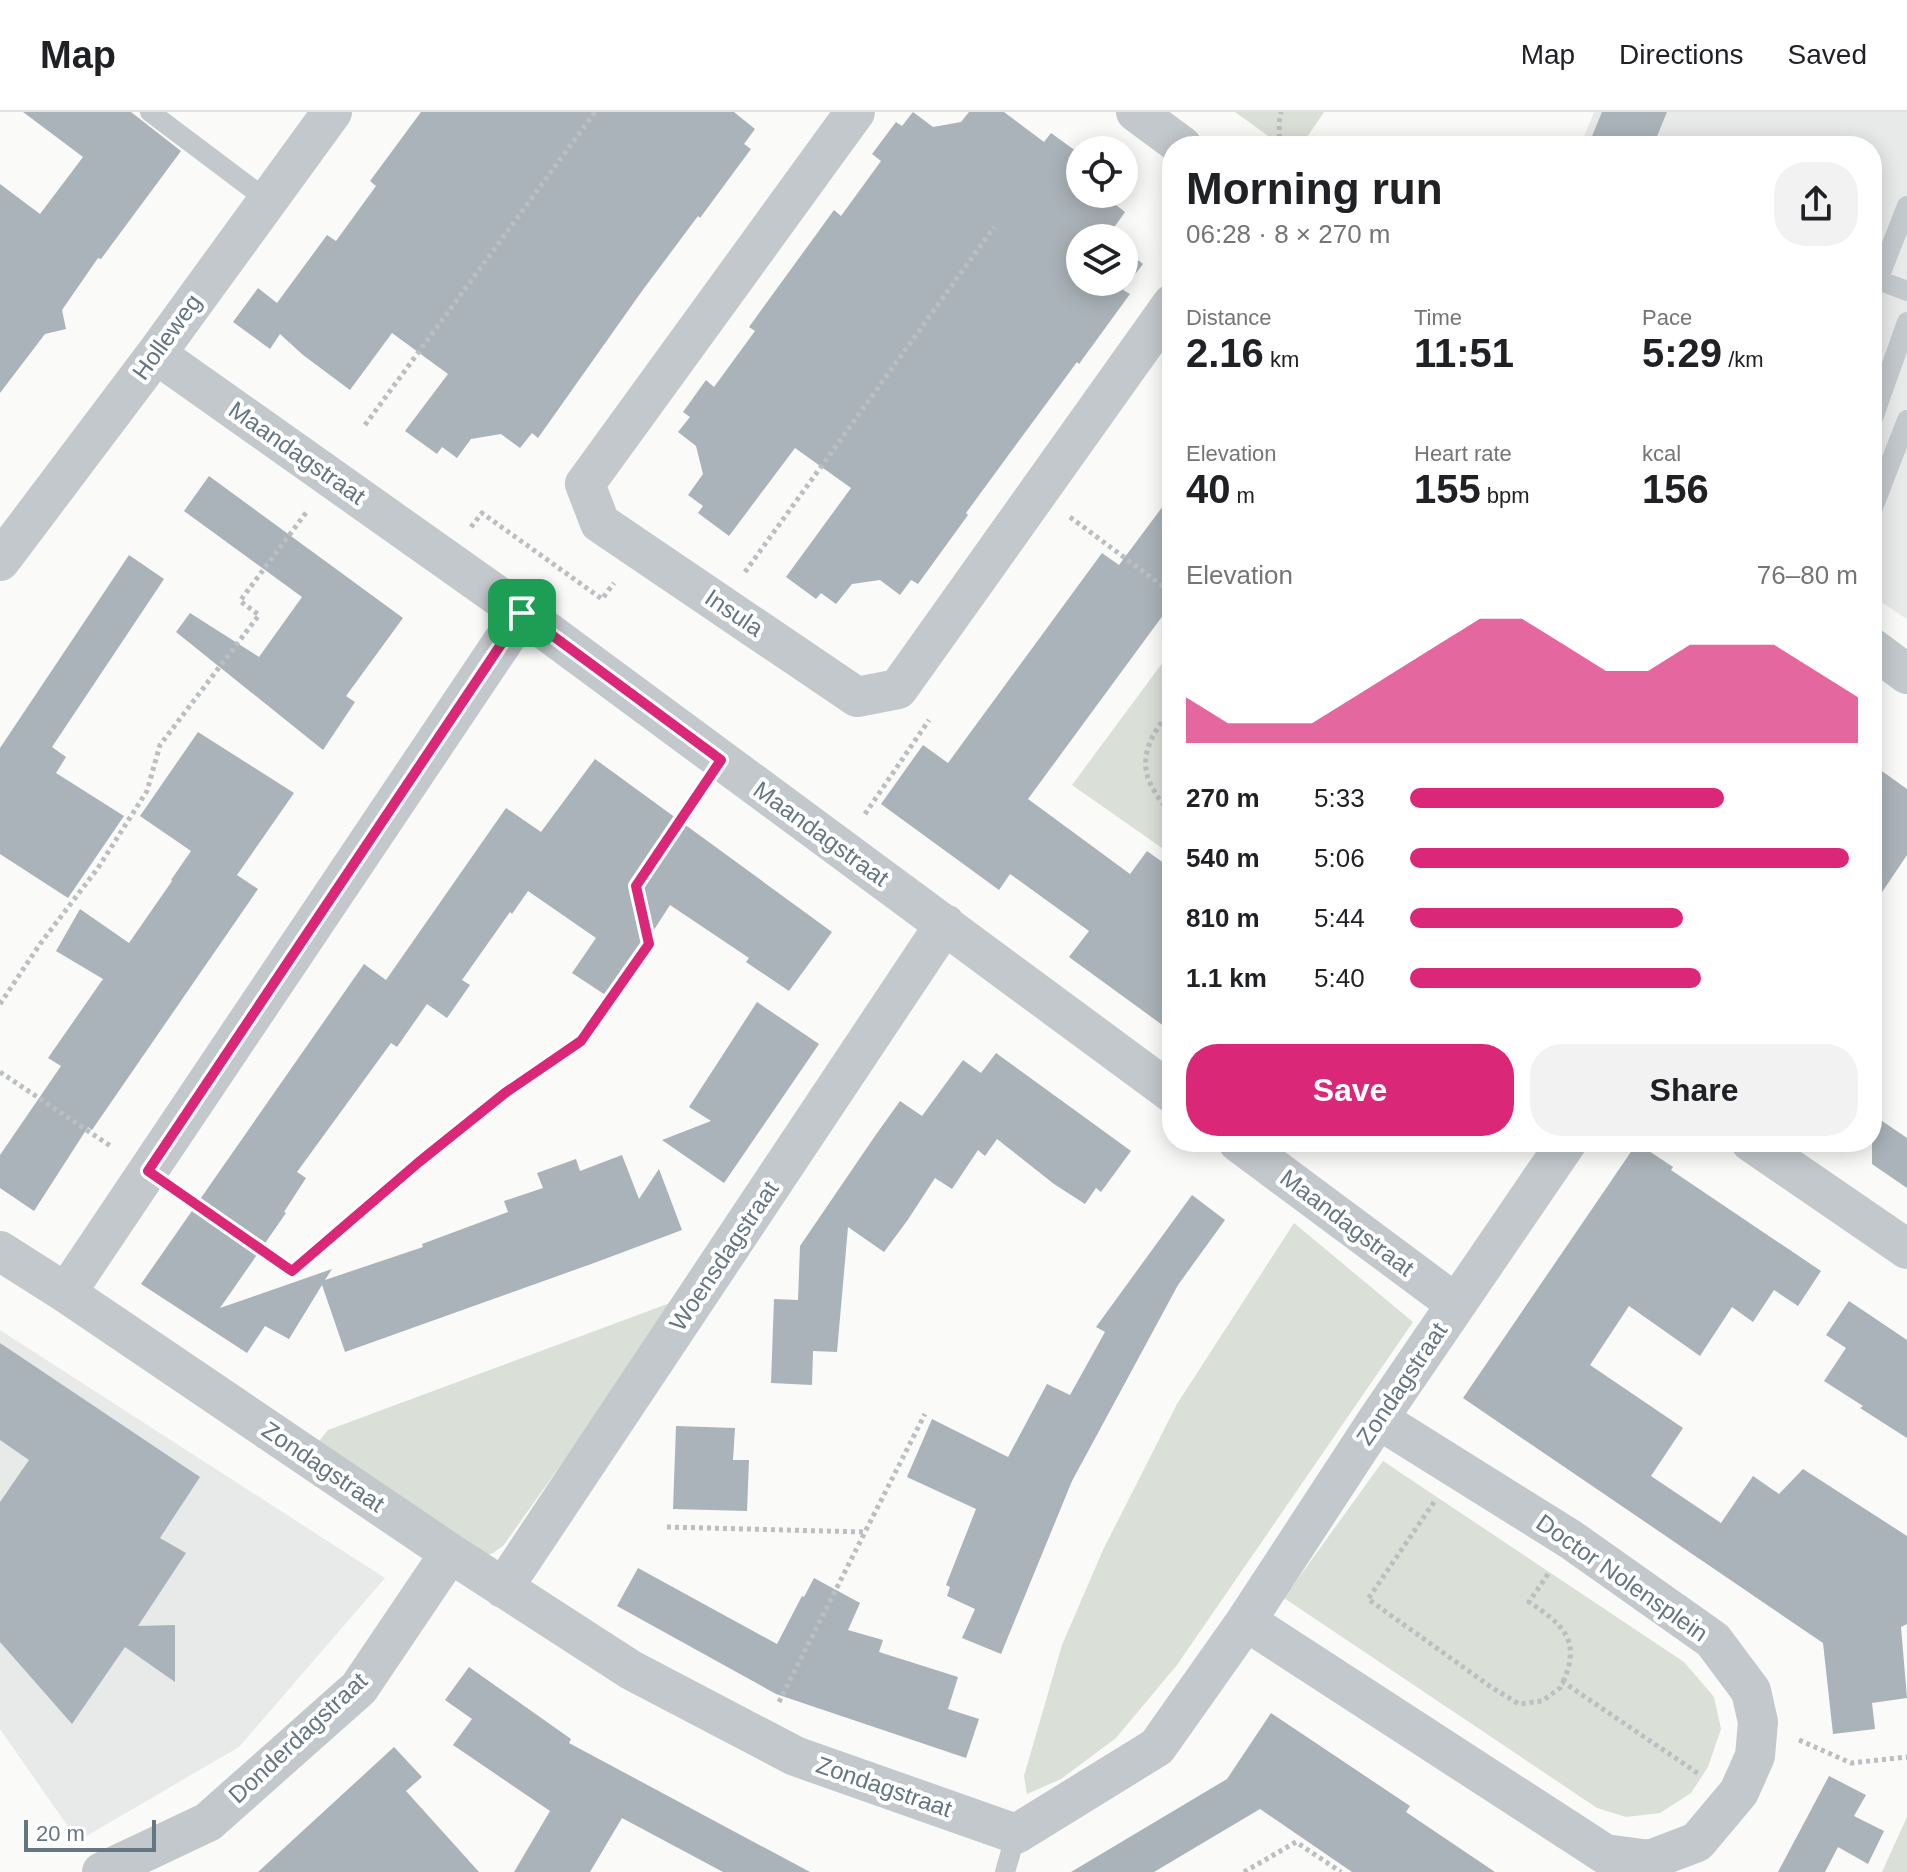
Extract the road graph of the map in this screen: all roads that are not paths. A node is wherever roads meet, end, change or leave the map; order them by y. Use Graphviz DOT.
graph roads {
  1 [pos="150,112"];
  2 [pos="332,112"];
  3 [pos="855,112"];
  4 [pos="1136,112"];
  5 [pos="1168,136"];
  6 [pos="267,200"];
  7 [pos="1907,206"];
  8 [pos="1882,270"];
  9 [pos="1882,282"];
  10 [pos="1907,291"];
  11 [pos="1162,318"];
  12 [pos="1907,322"];
  13 [pos="156,354"];
  14 [pos="1882,393"];
  15 [pos="1907,420"];
  16 [pos="1882,484"];
  17 [pos="0,561"];
  18 [pos="522,613"];
  19 [pos="945,924"];
  20 [pos="1162,1086"];
  21 [pos="1251,1152"];
  22 [pos="1560,1152"];
  23 [pos="1766,1152"];
  24 [pos="1907,1249"];
  25 [pos="0,1251"];
  26 [pos="66,1293"];
  27 [pos="1456,1304"];
  28 [pos="1378,1419"];
  29 [pos="450,1553"];
  30 [pos="503,1588"];
  31 [pos="1246,1621"];
  32 [pos="1016,1834"];
  33 [pos="102,1872"];
  34 [pos="1005,1872"];
  1 -- 6 [label="lane"];
  2 -- 6 [label="street, Holleweg"];
  3 -- 11 [label="street, Insula"];
  4 -- 5 [label="street"];
  6 -- 13 [label="street, Holleweg"];
  7 -- 8 [label="lane"];
  9 -- 10 [label="lane"];
  12 -- 14 [label="lane"];
  13 -- 17 [label="street, Holleweg"];
  13 -- 18 [label="street, Maandagstraat"];
  15 -- 16 [label="lane"];
  18 -- 19 [label="street, Maandagstraat"];
  18 -- 26 [label="street"];
  19 -- 20 [label="street, Maandagstraat"];
  19 -- 30 [label="street, Woensdagstraat"];
  21 -- 27 [label="street, Maandagstraat"];
  22 -- 27 [label="street, Zondagstraat"];
  23 -- 24 [label="street"];
  25 -- 26 [label="street, Zondagstraat"];
  26 -- 29 [label="street, Zondagstraat"];
  27 -- 28 [label="street, Zondagstraat"];
  28 -- 31 [label="street, Zondagstraat"];
  28 -- 31 [label="street, Doctor Nolensplein"];
  29 -- 30 [label="street, Zondagstraat"];
  29 -- 33 [label="street, Donderdagstraat"];
  30 -- 32 [label="street, Zondagstraat"];
  31 -- 32 [label="street, Zondagstraat"];
  32 -- 34 [label="lane"];
}
